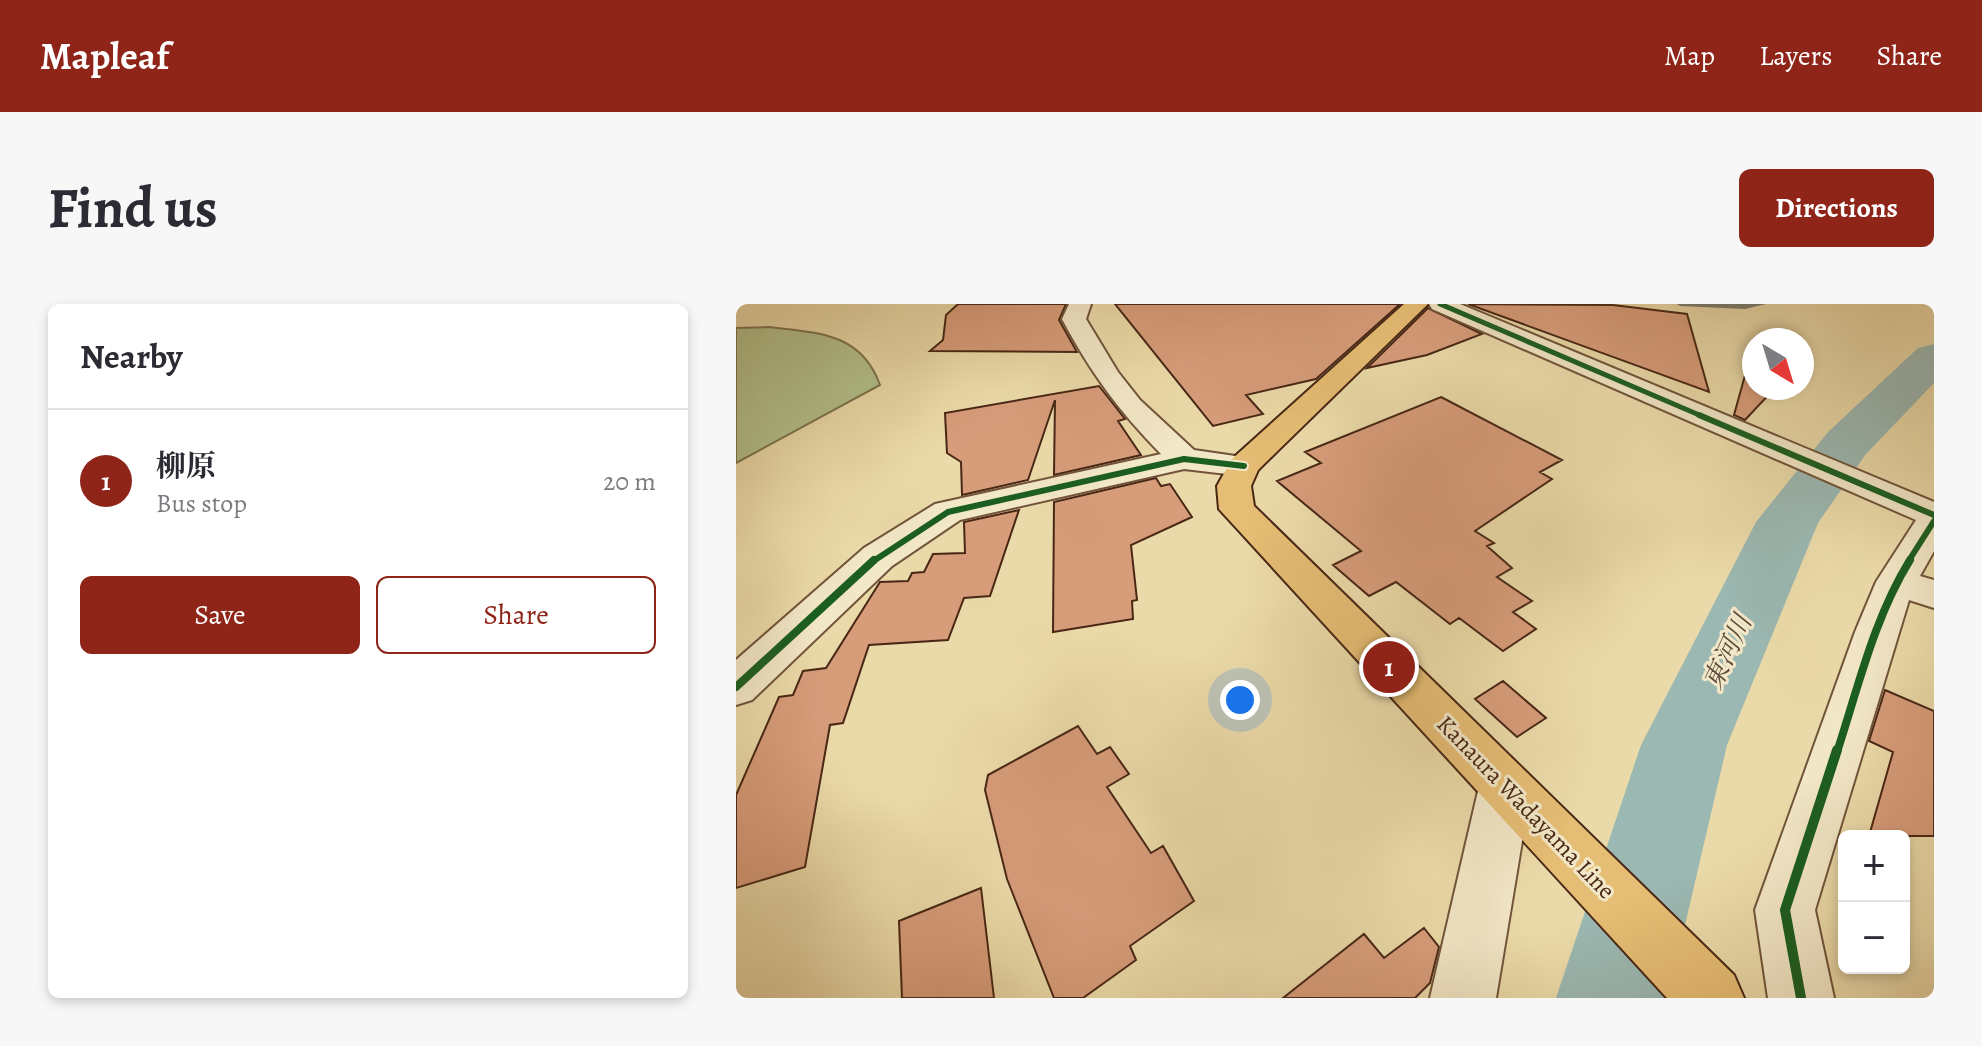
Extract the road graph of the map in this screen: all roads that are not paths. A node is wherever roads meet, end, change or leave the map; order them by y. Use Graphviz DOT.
graph roads {
  1 [pos="1080,304"];
  2 [pos="1417,304"];
  3 [pos="1440,304"];
  4 [pos="1184,459"];
  5 [pos="1244,466"];
  6 [pos="1929,515"];
  7 [pos="1915,588"];
  8 [pos="736,687"];
  9 [pos="1515,797"];
  10 [pos="1463,998"];
  11 [pos="1711,998"];
  12 [pos="1801,998"];
  1 -- 4 [label="street"];
  2 -- 5 [label="main road"];
  3 -- 6 [label="street"];
  4 -- 5 [label="street"];
  4 -- 8 [label="street"];
  5 -- 9 [label="main road, Kanaura Wadayama Line"];
  6 -- 7 [label="street"];
  7 -- 12 [label="street"];
  9 -- 10 [label="street"];
  9 -- 11 [label="main road, Kanaura Wadayama Line"];
}
